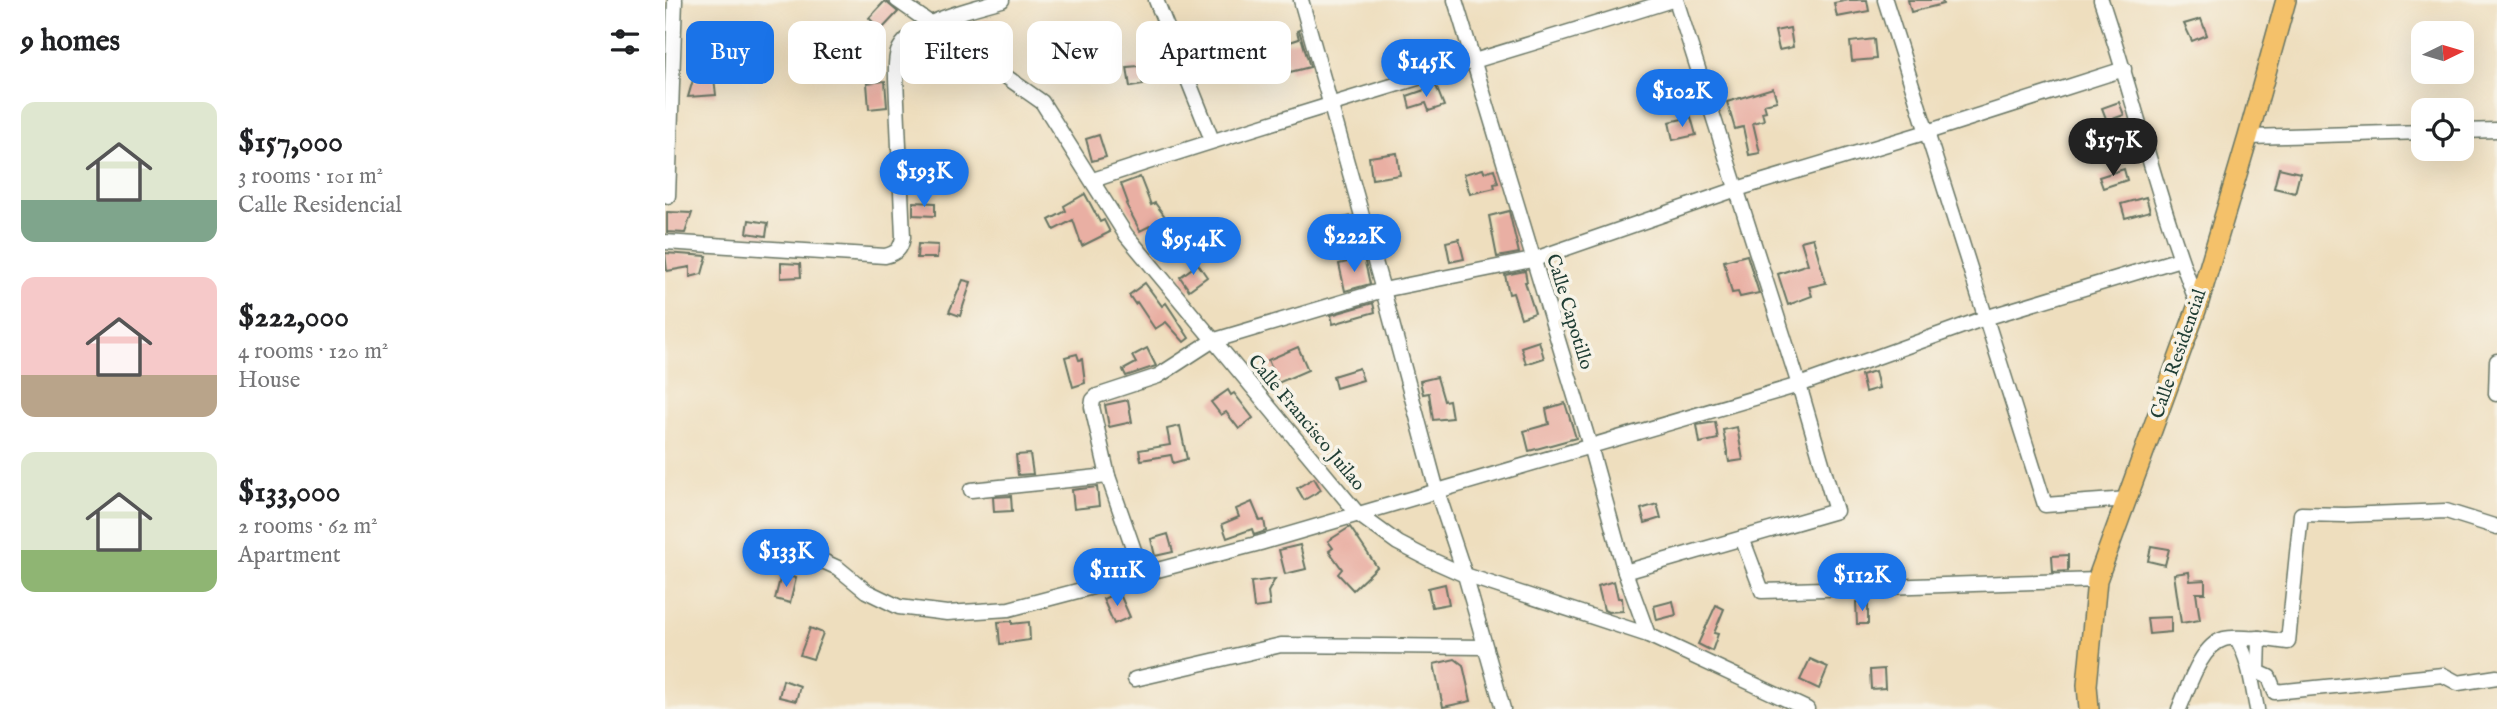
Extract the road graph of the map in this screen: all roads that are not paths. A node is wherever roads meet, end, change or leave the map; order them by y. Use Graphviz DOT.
graph roads {
  1 [pos="675,0"];
  2 [pos="897,0"];
  3 [pos="1002,0"];
  4 [pos="1156,0"];
  5 [pos="1301,0"];
  6 [pos="1455,0"];
  7 [pos="1674,0"];
  8 [pos="1885,0"];
  9 [pos="2101,0"];
  10 [pos="2285,0"];
  11 [pos="925,21"];
  12 [pos="938,21"];
  13 [pos="900,47"];
  14 [pos="1474,62"];
  15 [pos="2124,69"];
  16 [pos="1013,82"];
  17 [pos="1329,103"];
  18 [pos="2497,130"];
  19 [pos="2474,131"];
  20 [pos="1927,132"];
  21 [pos="2411,132"];
  22 [pos="2248,137"];
  23 [pos="1212,140"];
  24 [pos="1093,180"];
  25 [pos="1737,189"];
  26 [pos="668,196"];
  27 [pos="665,242"];
  28 [pos="2179,259"];
  29 [pos="1532,260"];
  30 [pos="1383,289"];
  31 [pos="2198,305"];
  32 [pos="1985,318"];
  33 [pos="1212,341"];
  34 [pos="2497,361"];
  35 [pos="1799,385"];
  36 [pos="2496,394"];
  37 [pos="1590,446"];
  38 [pos="1108,476"];
  39 [pos="971,490"];
  40 [pos="1437,491"];
  41 [pos="2128,499"];
  42 [pos="1358,514"];
  43 [pos="2497,527"];
  44 [pos="1742,538"];
  45 [pos="780,557"];
  46 [pos="1625,572"];
  47 [pos="1142,573"];
  48 [pos="1465,575"];
  49 [pos="2097,580"];
  50 [pos="1647,635"];
  51 [pos="2259,638"];
  52 [pos="2237,639"];
  53 [pos="1486,647"];
  54 [pos="2257,672"];
  55 [pos="2497,677"];
  56 [pos="1135,679"];
  57 [pos="2256,705"];
  58 [pos="1503,709"];
  59 [pos="1807,709"];
  60 [pos="2089,709"];
  61 [pos="2179,709"];
  1 -- 26 [label="street"];
  2 -- 11 [label="street, Calle Francisco Juilao"];
  3 -- 12 [label="street"];
  4 -- 23 [label="street"];
  5 -- 17 [label="street"];
  6 -- 14 [label="street, Calle Capotillo"];
  7 -- 14 [label="street"];
  7 -- 25 [label="street"];
  8 -- 20 [label="street"];
  9 -- 15 [label="street"];
  10 -- 22 [label="main road, Calle Residencial"];
  13 -- 27 [label="street"];
  14 -- 17 [label="street"];
  14 -- 29 [label="street, Calle Capotillo"];
  15 -- 20 [label="street"];
  15 -- 28 [label="street"];
  16 -- 24 [label="street, Calle Francisco Juilao"];
  17 -- 23 [label="street"];
  17 -- 30 [label="street"];
  18 -- 19 [label="street"];
  20 -- 25 [label="street"];
  20 -- 32 [label="street"];
  21 -- 22 [label="street"];
  22 -- 31 [label="main road, Calle Residencial"];
  23 -- 24 [label="street"];
  24 -- 33 [label="street, Calle Francisco Juilao"];
  25 -- 29 [label="street"];
  25 -- 35 [label="street"];
  28 -- 31 [label="street"];
  28 -- 32 [label="street"];
  29 -- 30 [label="street"];
  29 -- 37 [label="street, Calle Capotillo"];
  30 -- 33 [label="street"];
  30 -- 40 [label="street"];
  31 -- 41 [label="main road, Calle Residencial"];
  32 -- 35 [label="street"];
  32 -- 41 [label="street"];
  33 -- 38 [label="street"];
  33 -- 42 [label="street, Calle Francisco Juilao"];
  34 -- 36 [label="street"];
  35 -- 37 [label="street"];
  35 -- 44 [label="street"];
  37 -- 40 [label="street"];
  37 -- 46 [label="street, Calle Capotillo"];
  38 -- 39 [label="street"];
  38 -- 47 [label="street"];
  40 -- 42 [label="street"];
  40 -- 48 [label="street"];
  41 -- 49 [label="main road, Calle Residencial"];
  42 -- 47 [label="street"];
  42 -- 48 [label="street, Calle Francisco Juilao"];
  43 -- 51 [label="street"];
  44 -- 46 [label="street"];
  44 -- 49 [label="street"];
  45 -- 47 [label="street"];
  46 -- 50 [label="street, Calle Capotillo"];
  48 -- 50 [label="street, Calle Francisco Juilao"];
  48 -- 53 [label="street"];
  49 -- 60 [label="main road, Calle Residencial"];
  50 -- 59 [label="street, Calle Francisco Juilao"];
  51 -- 52 [label="street"];
  51 -- 54 [label="street"];
  52 -- 57 [label="street"];
  52 -- 61 [label="street"];
  53 -- 56 [label="street"];
  53 -- 58 [label="street"];
  54 -- 55 [label="street"];
  54 -- 57 [label="street"];
}
